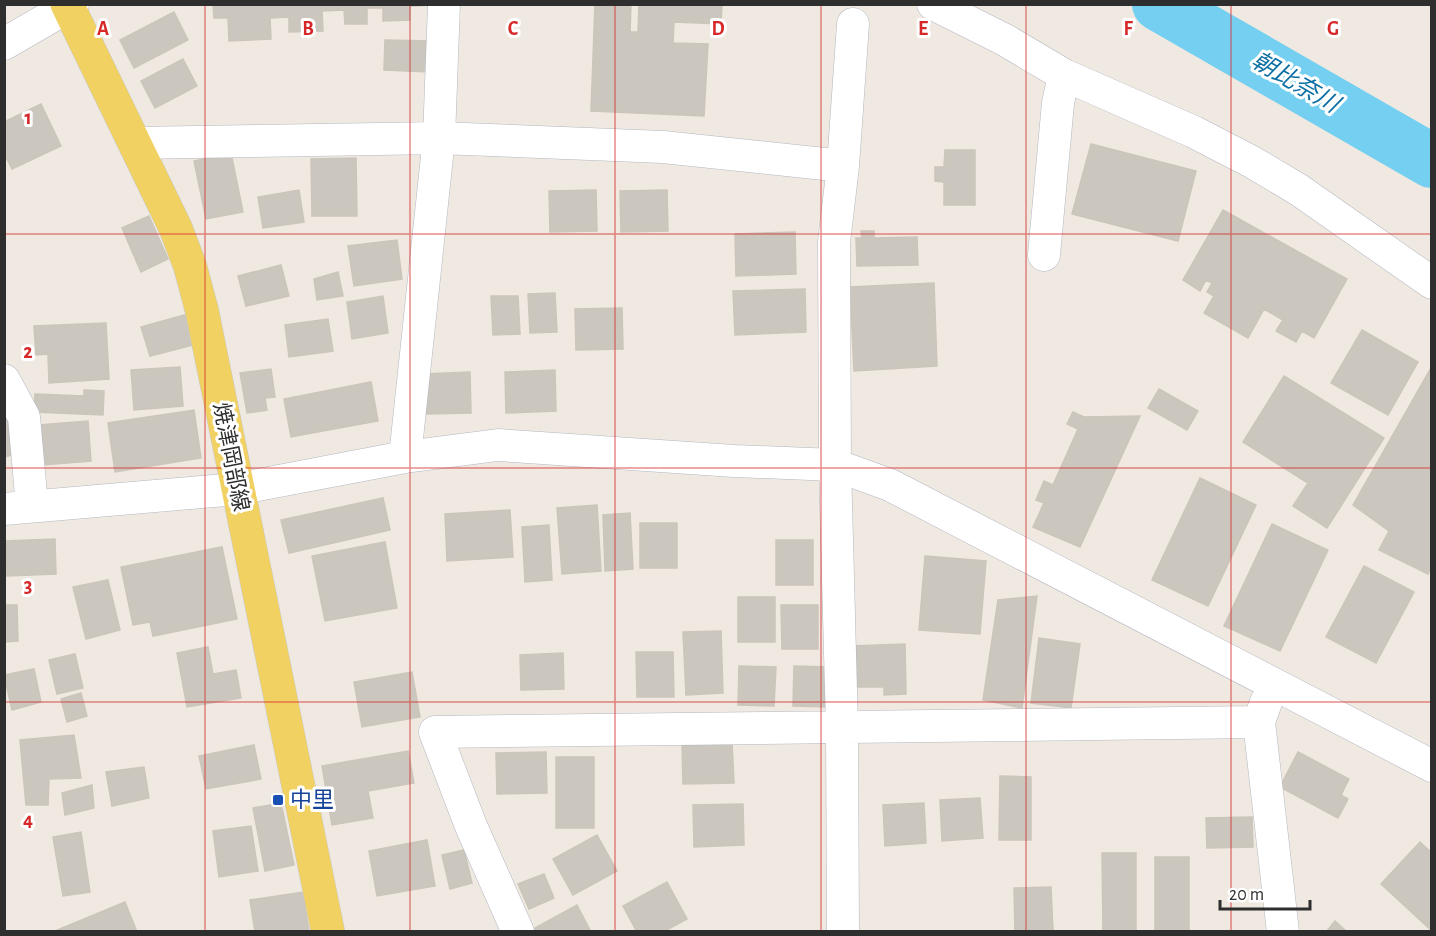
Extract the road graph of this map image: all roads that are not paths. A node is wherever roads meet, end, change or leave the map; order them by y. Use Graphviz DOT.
graph roads {
  1 [pos="444,4"];
  2 [pos="933,4"];
  3 [pos="69,5"];
  4 [pos="853,24"];
  5 [pos="4,44"];
  6 [pos="1065,75"];
  7 [pos="439,138"];
  8 [pos="134,143"];
  9 [pos="843,166"];
  10 [pos="1044,255"];
  11 [pos="1431,283"];
  12 [pos="4,380"];
  13 [pos="405,457"];
  14 [pos="835,465"];
  15 [pos="237,489"];
  16 [pos="18,508"];
  17 [pos="1272,684"];
  18 [pos="1259,723"];
  19 [pos="842,728"];
  20 [pos="1424,752"];
  21 [pos="328,932"];
  22 [pos="518,932"];
  23 [pos="843,932"];
  24 [pos="1283,932"];
  1 -- 7 [label="street"];
  2 -- 6 [label="street"];
  3 -- 5 [label="street"];
  3 -- 8 [label="main road, 焼津岡部線"];
  4 -- 9 [label="street"];
  6 -- 10 [label="street"];
  6 -- 11 [label="street"];
  7 -- 8 [label="street"];
  7 -- 9 [label="street"];
  7 -- 13 [label="street"];
  8 -- 15 [label="main road, 焼津岡部線"];
  9 -- 14 [label="street"];
  12 -- 16 [label="street"];
  13 -- 14 [label="street"];
  13 -- 15 [label="street"];
  14 -- 17 [label="street"];
  14 -- 19 [label="street"];
  15 -- 16 [label="street"];
  15 -- 21 [label="main road, 焼津岡部線"];
  17 -- 18 [label="street"];
  17 -- 20 [label="street"];
  18 -- 19 [label="street"];
  18 -- 24 [label="street"];
  19 -- 22 [label="street"];
  19 -- 23 [label="street"];
}
